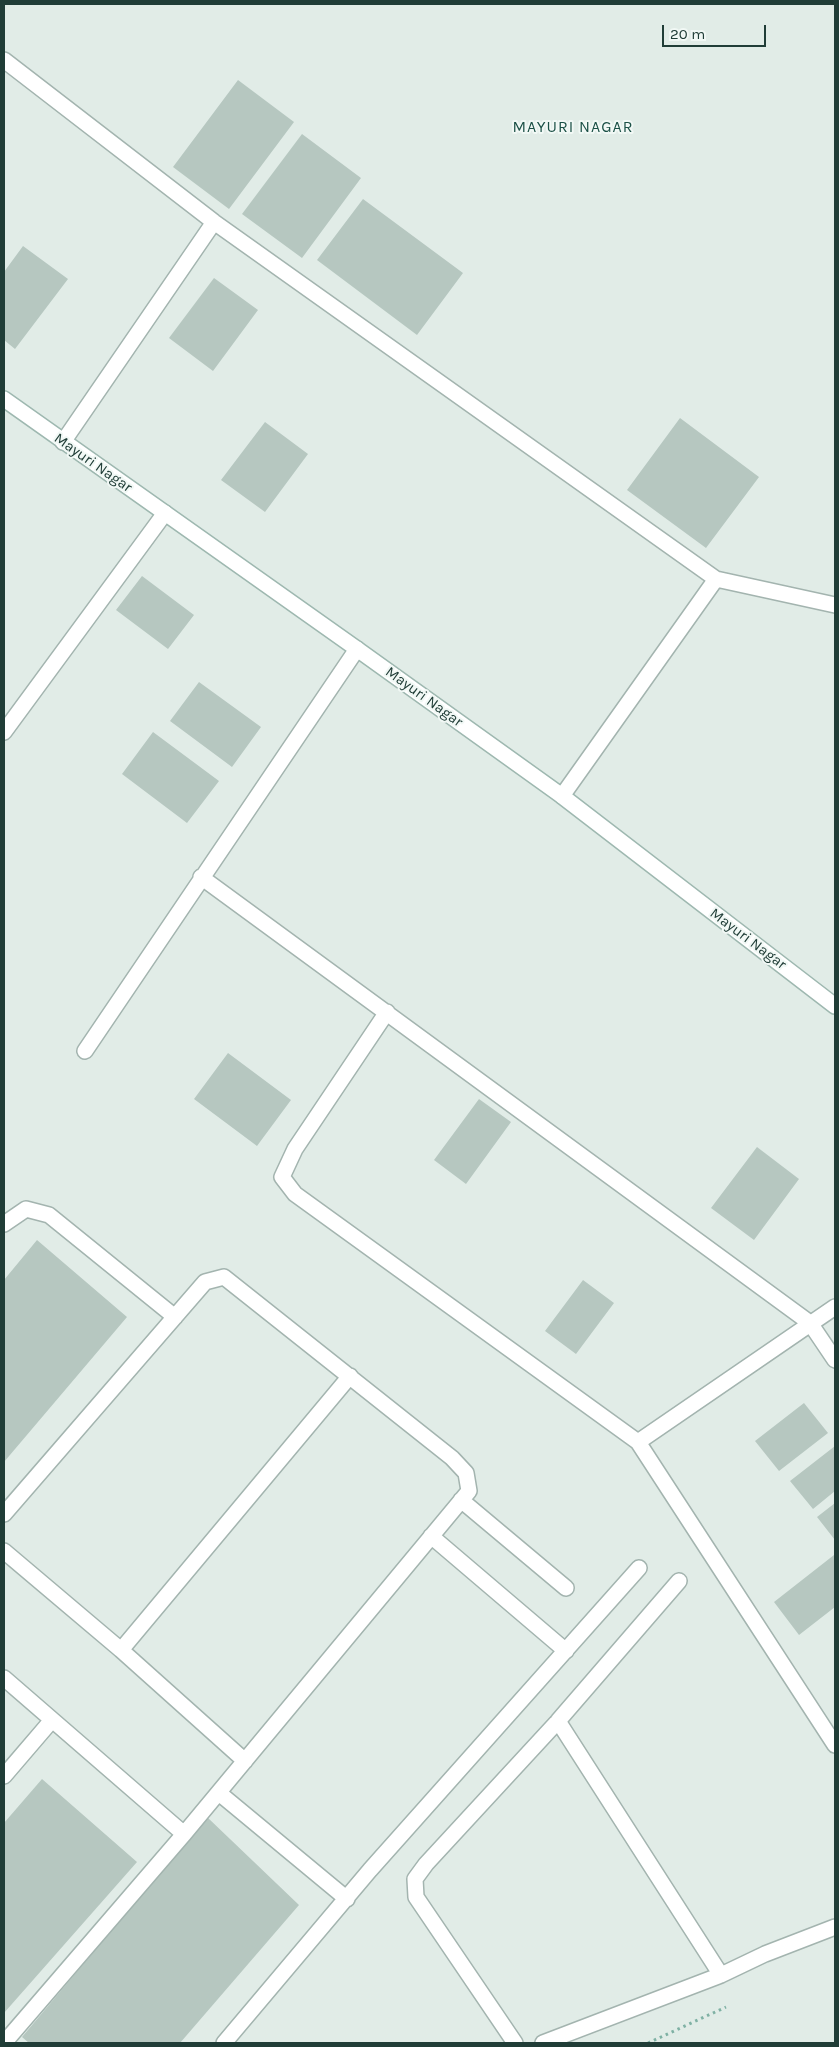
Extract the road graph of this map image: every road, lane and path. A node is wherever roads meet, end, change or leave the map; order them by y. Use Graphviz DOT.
graph roads {
  1 [pos="4,60"];
  2 [pos="214,222"];
  3 [pos="4,399"];
  4 [pos="63,442"];
  5 [pos="165,513"];
  6 [pos="716,578"];
  7 [pos="835,605"];
  8 [pos="357,649"];
  9 [pos="4,732"];
  10 [pos="562,796"];
  11 [pos="201,877"];
  12 [pos="835,1006"];
  13 [pos="388,1012"];
  14 [pos="85,1051"];
  15 [pos="4,1224"];
  16 [pos="835,1306"];
  17 [pos="175,1317"];
  18 [pos="810,1322"];
  19 [pos="835,1360"];
  20 [pos="350,1376"];
  21 [pos="638,1442"];
  22 [pos="461,1500"];
  23 [pos="4,1514"];
  24 [pos="431,1536"];
  25 [pos="4,1551"];
  26 [pos="639,1568"];
  27 [pos="679,1581"];
  28 [pos="566,1588"];
  29 [pos="121,1650"];
  30 [pos="566,1651"];
  31 [pos="4,1678"];
  32 [pos="52,1720"];
  33 [pos="558,1721"];
  34 [pos="835,1745"];
  35 [pos="245,1761"];
  36 [pos="4,1776"];
  37 [pos="219,1793"];
  38 [pos="184,1834"];
  39 [pos="347,1899"];
  40 [pos="835,1928"];
  41 [pos="720,1975"];
  42 [pos="726,2007"];
  43 [pos="4,2043"];
  44 [pos="224,2043"];
  45 [pos="515,2043"];
  46 [pos="542,2043"];
  47 [pos="648,2043"];
  1 -- 2 [label="street"];
  2 -- 4 [label="street"];
  2 -- 6 [label="street"];
  3 -- 4 [label="street, Mayuri Nagar"];
  4 -- 5 [label="street, Mayuri Nagar"];
  5 -- 8 [label="street, Mayuri Nagar"];
  5 -- 9 [label="street"];
  6 -- 7 [label="street"];
  6 -- 10 [label="street"];
  8 -- 10 [label="street, Mayuri Nagar"];
  8 -- 11 [label="street"];
  10 -- 12 [label="street, Mayuri Nagar"];
  11 -- 13 [label="street"];
  11 -- 14 [label="street"];
  13 -- 18 [label="street"];
  13 -- 21 [label="street"];
  15 -- 17 [label="street"];
  16 -- 18 [label="street"];
  17 -- 20 [label="street"];
  17 -- 23 [label="street"];
  18 -- 19 [label="street"];
  18 -- 21 [label="street"];
  20 -- 22 [label="street"];
  20 -- 29 [label="street"];
  21 -- 34 [label="street"];
  22 -- 24 [label="street"];
  22 -- 28 [label="street"];
  24 -- 30 [label="street"];
  24 -- 35 [label="street"];
  25 -- 29 [label="street"];
  26 -- 30 [label="street"];
  27 -- 33 [label="street"];
  29 -- 35 [label="street"];
  30 -- 39 [label="street"];
  31 -- 32 [label="street"];
  32 -- 36 [label="street"];
  32 -- 38 [label="street"];
  33 -- 41 [label="street"];
  33 -- 45 [label="street"];
  35 -- 37 [label="street"];
  37 -- 38 [label="street"];
  37 -- 39 [label="street"];
  38 -- 43 [label="street"];
  39 -- 44 [label="street"];
  40 -- 41 [label="street"];
  41 -- 46 [label="street"];
  42 -- 47 [label="path"];
}
